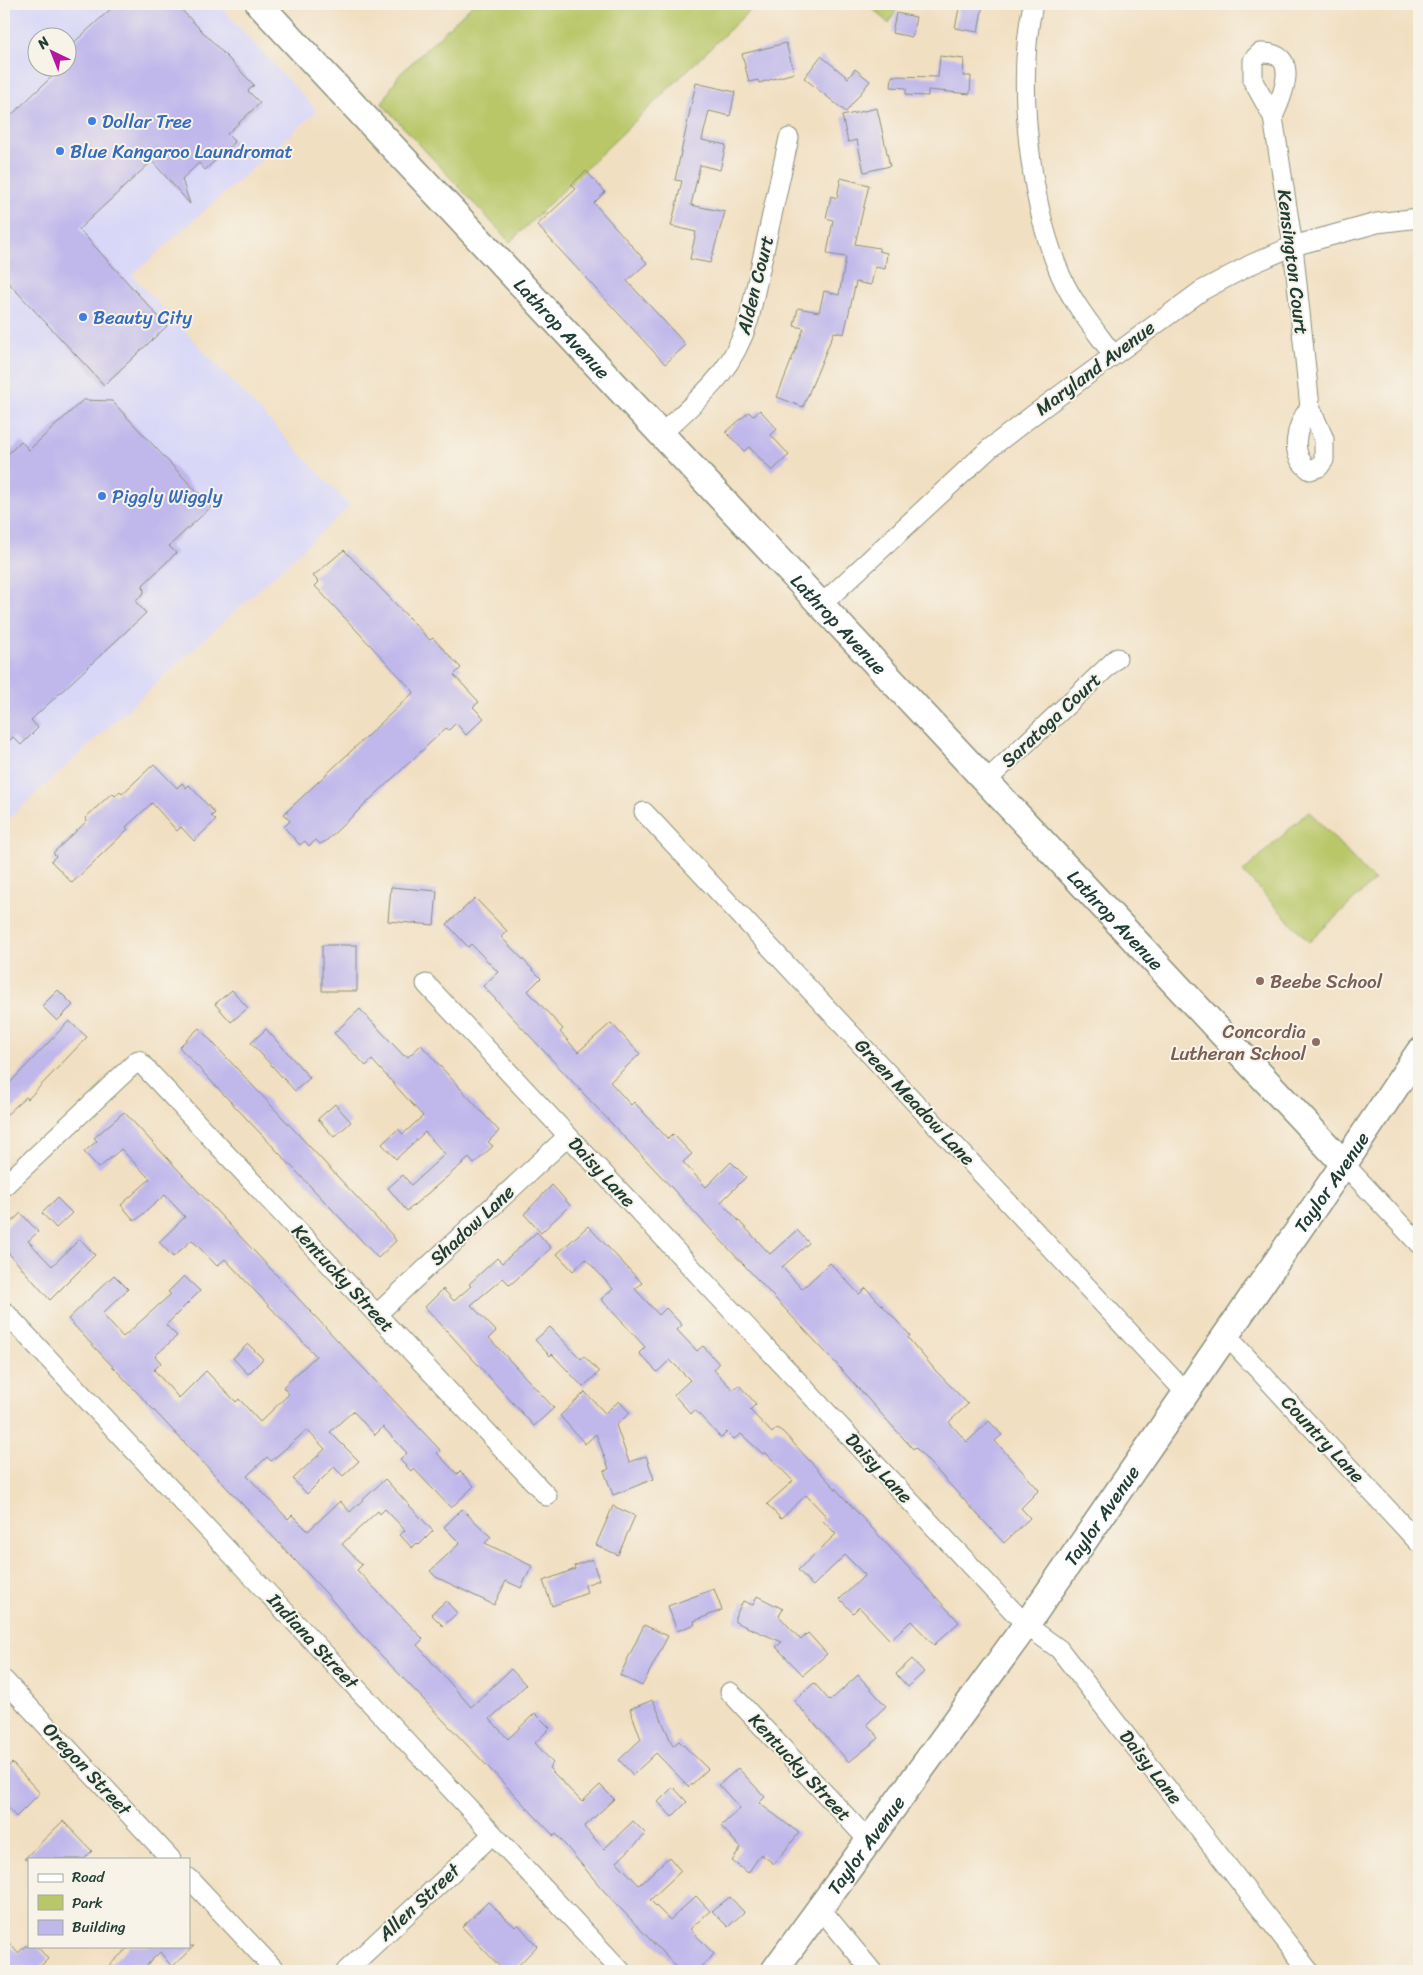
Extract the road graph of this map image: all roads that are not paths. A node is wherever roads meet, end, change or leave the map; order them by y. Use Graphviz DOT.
graph roads {
  1 [pos="259,4"];
  2 [pos="1033,4"];
  3 [pos="1273,117"];
  4 [pos="789,138"];
  5 [pos="1419,218"];
  6 [pos="1293,246"];
  7 [pos="1113,355"];
  8 [pos="1310,407"];
  9 [pos="661,434"];
  10 [pos="822,605"];
  11 [pos="1117,658"];
  12 [pos="986,781"];
  13 [pos="644,812"];
  14 [pos="426,984"];
  15 [pos="1419,1052"];
  16 [pos="568,1136"];
  17 [pos="1344,1164"];
  18 [pos="4,1186"];
  19 [pos="1419,1244"];
  20 [pos="4,1310"];
  21 [pos="377,1314"];
  22 [pos="1226,1335"];
  23 [pos="1186,1393"];
  24 [pos="547,1496"];
  25 [pos="1419,1543"];
  26 [pos="1026,1625"];
  27 [pos="4,1680"];
  28 [pos="730,1692"];
  29 [pos="493,1834"];
  30 [pos="869,1841"];
  31 [pos="170,1858"];
  32 [pos="190,1879"];
  33 [pos="820,1908"];
  34 [pos="276,1971"];
  35 [pos="346,1971"];
  36 [pos="622,1971"];
  37 [pos="774,1971"];
  38 [pos="872,1971"];
  39 [pos="1309,1971"];
  1 -- 9 [label="street, Lathrop Avenue"];
  2 -- 7 [label="street"];
  3 -- 6 [label="street, Kensington Court"];
  4 -- 9 [label="street, Alden Court"];
  5 -- 6 [label="street, Maryland Avenue"];
  6 -- 7 [label="street, Maryland Avenue"];
  6 -- 8 [label="street, Kensington Court"];
  7 -- 10 [label="street, Maryland Avenue"];
  9 -- 10 [label="street, Lathrop Avenue"];
  10 -- 12 [label="street, Lathrop Avenue"];
  11 -- 12 [label="street, Saratoga Court"];
  12 -- 17 [label="street, Lathrop Avenue"];
  13 -- 23 [label="street, Green Meadow Lane"];
  14 -- 16 [label="street, Daisy Lane"];
  15 -- 17 [label="street, Taylor Avenue"];
  16 -- 21 [label="street, Shadow Lane"];
  16 -- 26 [label="street, Daisy Lane"];
  17 -- 19 [label="street, Lathrop Avenue"];
  17 -- 22 [label="street, Taylor Avenue"];
  18 -- 21 [label="street, Kentucky Street"];
  20 -- 29 [label="street, Indiana Street"];
  21 -- 24 [label="street, Kentucky Street"];
  22 -- 23 [label="street, Taylor Avenue"];
  22 -- 25 [label="street, Country Lane"];
  23 -- 26 [label="street, Taylor Avenue"];
  26 -- 30 [label="street, Taylor Avenue"];
  26 -- 39 [label="street, Daisy Lane"];
  27 -- 31 [label="street, Oregon Street"];
  28 -- 30 [label="street, Kentucky Street"];
  29 -- 35 [label="street, Allen Street"];
  29 -- 36 [label="street, Indiana Street"];
  30 -- 33 [label="street, Taylor Avenue"];
  32 -- 34 [label="street"];
  33 -- 37 [label="street, Taylor Avenue"];
  33 -- 38 [label="street"];
}
